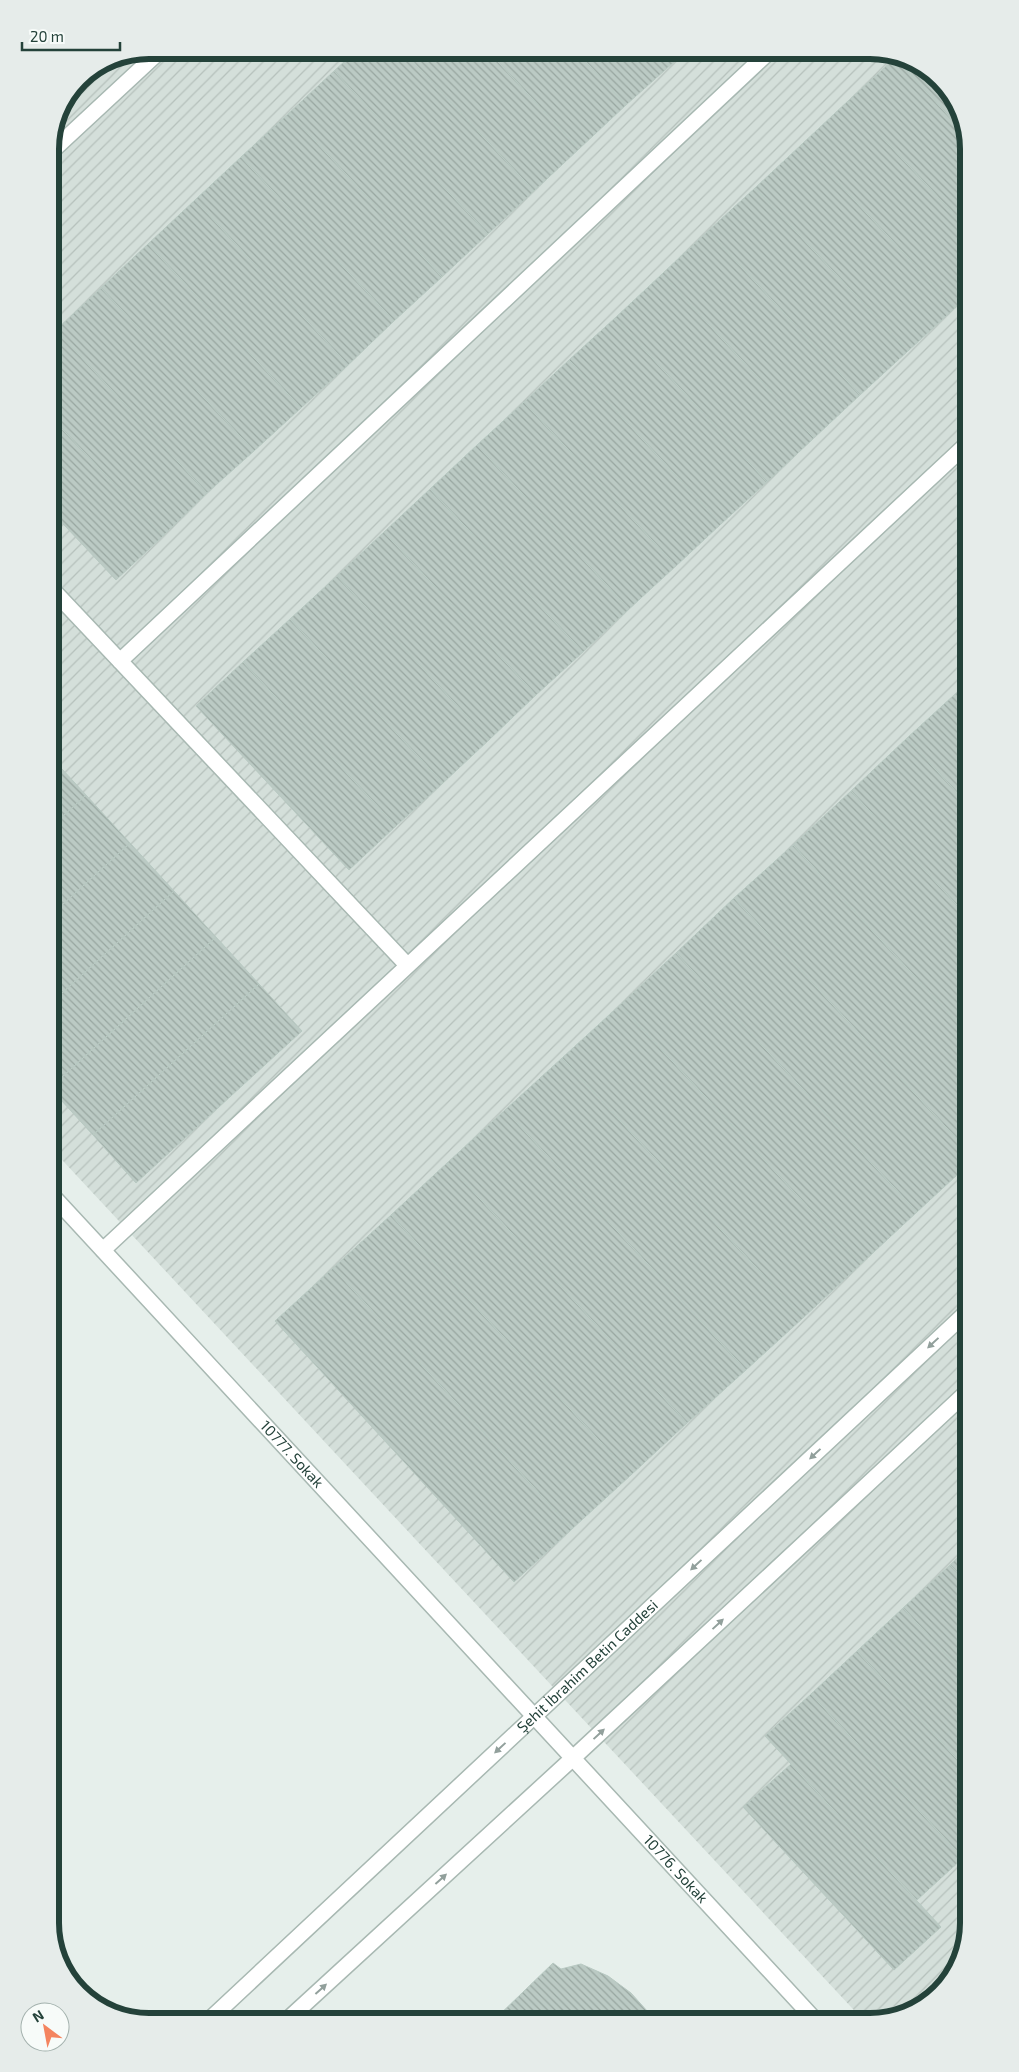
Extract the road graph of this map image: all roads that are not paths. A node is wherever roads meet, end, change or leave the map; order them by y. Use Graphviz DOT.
graph roads {
  1 [pos="151,59"];
  2 [pos="761,59"];
  3 [pos="59,145"];
  4 [pos="960,450"];
  5 [pos="59,597"];
  6 [pos="120,661"];
  7 [pos="407,966"];
  8 [pos="59,1203"];
  9 [pos="103,1250"];
  10 [pos="960,1318"];
  11 [pos="960,1398"];
  12 [pos="534,1716"];
  13 [pos="573,1758"];
  14 [pos="218,2013"];
  15 [pos="295,2013"];
  16 [pos="809,2013"];
  1 -- 3 [label="street"];
  2 -- 6 [label="street"];
  4 -- 7 [label="street"];
  5 -- 6 [label="street"];
  6 -- 7 [label="street"];
  7 -- 9 [label="street"];
  8 -- 9 [label="street, 10777. Sokak"];
  9 -- 12 [label="street, 10777. Sokak"];
  10 -- 12 [label="street, Şehit İbrahim Betin Caddesi, one-way"];
  13 -- 11 [label="street, one-way"];
  12 -- 13 [label="street, 10776. Sokak"];
  12 -- 14 [label="street, Şehit İbrahim Betin Caddesi, one-way"];
  15 -- 13 [label="street, one-way"];
  13 -- 16 [label="street, 10776. Sokak"];
}
